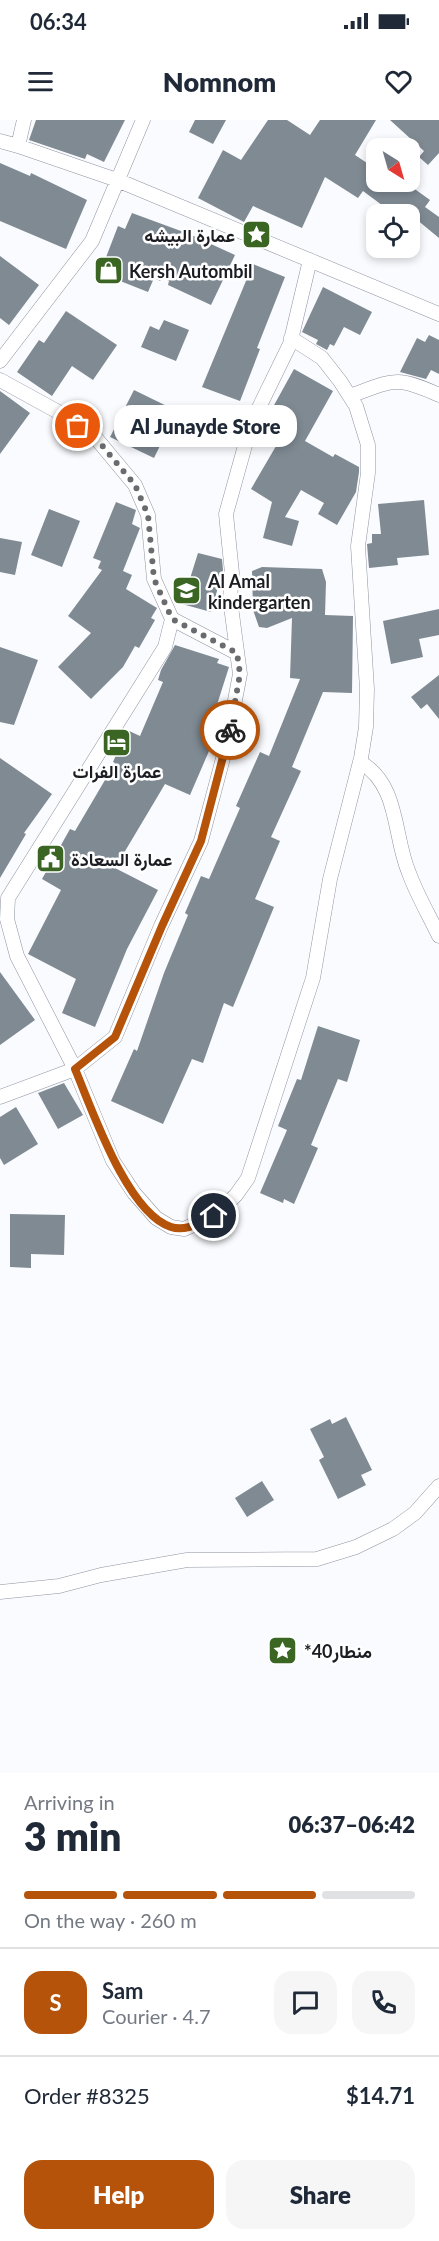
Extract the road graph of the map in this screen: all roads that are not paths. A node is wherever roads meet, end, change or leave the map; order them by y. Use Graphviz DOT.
graph roads {
  1 [pos="24,120"];
  2 [pos="143,120"];
  3 [pos="0,141"];
  4 [pos="18,146"];
  5 [pos="117,180"];
  6 [pos="310,260"];
  7 [pos="439,314"];
  8 [pos="291,338"];
  9 [pos="0,362"];
  10 [pos="0,380"];
  11 [pos="439,395"];
  12 [pos="350,396"];
  13 [pos="172,619"];
  14 [pos="237,653"];
  15 [pos="360,762"];
  16 [pos="439,936"];
  17 [pos="75,1069"];
  18 [pos="0,1097"];
  19 [pos="439,1486"];
  20 [pos="0,1592"];
  1 -- 4 [label="street"];
  2 -- 5 [label="street"];
  3 -- 4 [label="street"];
  4 -- 5 [label="street"];
  5 -- 6 [label="street"];
  5 -- 9 [label="street"];
  6 -- 7 [label="street"];
  6 -- 8 [label="street"];
  8 -- 12 [label="street"];
  8 -- 14 [label="street"];
  10 -- 13 [label="street"];
  11 -- 12 [label="street"];
  12 -- 15 [label="street"];
  13 -- 14 [label="street"];
  13 -- 17 [label="street"];
  14 -- 17 [label="street"];
  15 -- 16 [label="street"];
  15 -- 17 [label="street"];
  17 -- 18 [label="street"];
  19 -- 20 [label="street"];
}
